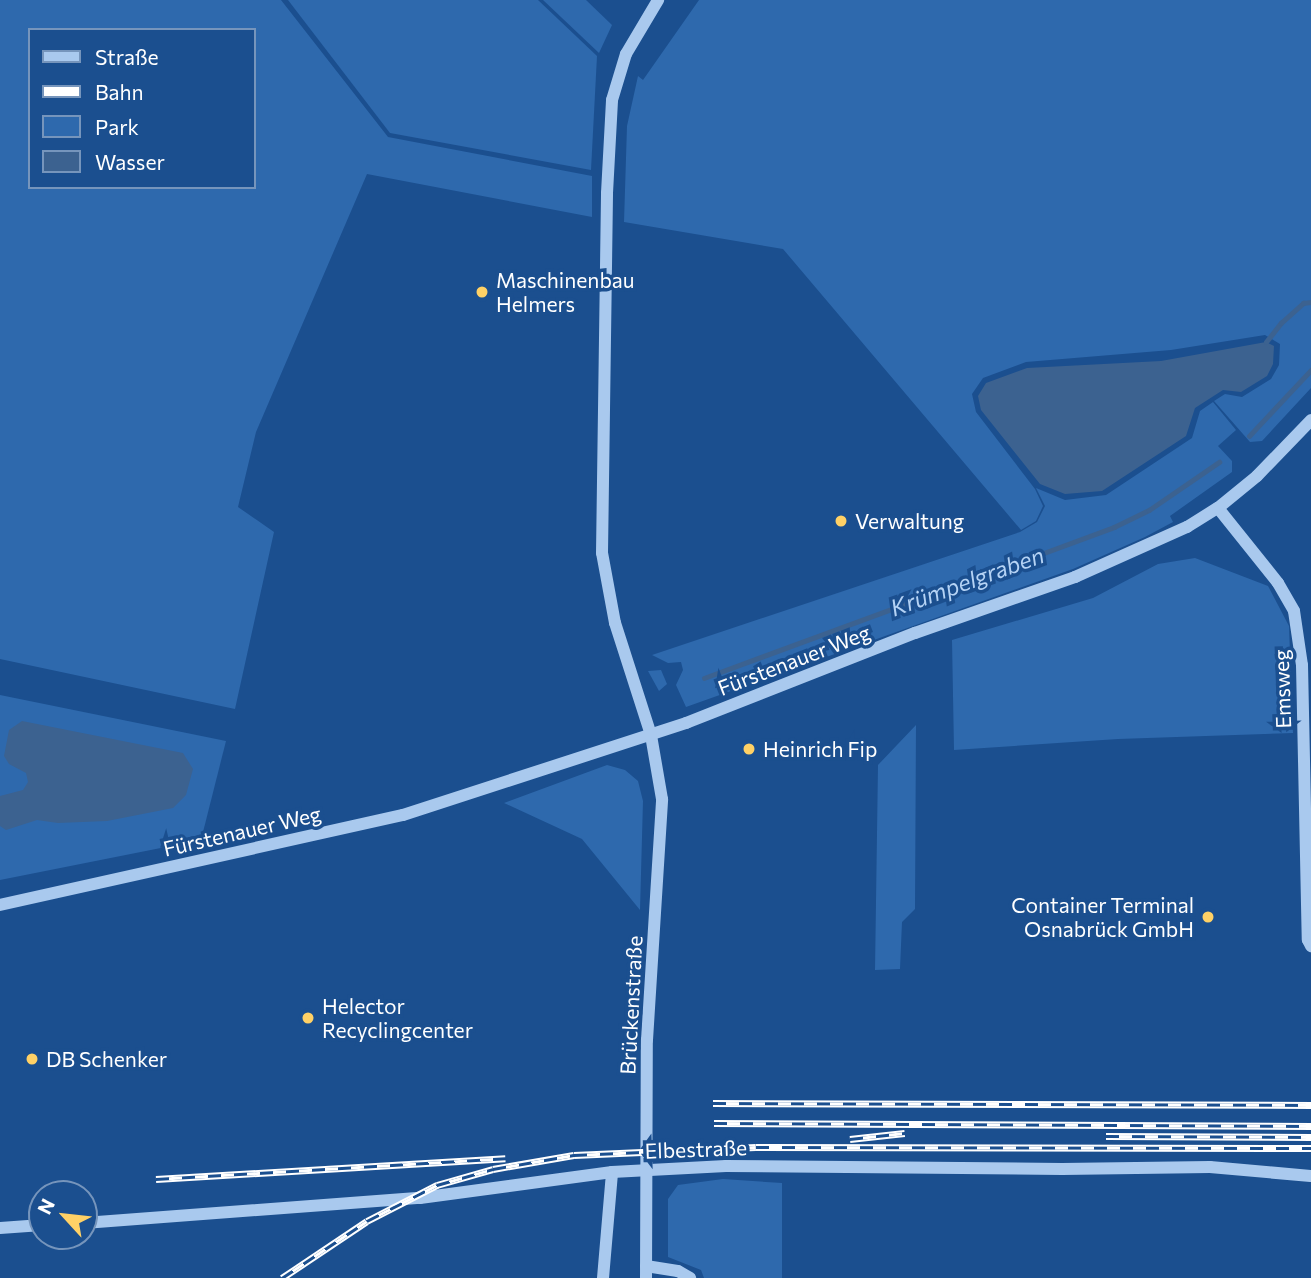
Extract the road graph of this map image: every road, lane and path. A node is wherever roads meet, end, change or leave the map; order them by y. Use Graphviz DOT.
graph roads {
  1 [pos="658,0"];
  2 [pos="648,6"];
  3 [pos="1311,420"];
  4 [pos="1218,508"];
  5 [pos="651,735"];
  6 [pos="1309,897"];
  7 [pos="0,905"];
  8 [pos="1311,946"];
  9 [pos="647,1170"];
  10 [pos="612,1172"];
  11 [pos="1311,1176"];
  12 [pos="98,1222"];
  13 [pos="28,1226"];
  14 [pos="0,1228"];
  15 [pos="646,1272"];
  16 [pos="603,1278"];
  17 [pos="690,1278"];
  1 -- 2 [label="street"];
  2 -- 5 [label="street"];
  3 -- 4 [label="street, Fürstenauer Weg"];
  4 -- 5 [label="street, Fürstenauer Weg"];
  4 -- 6 [label="street, Emsweg"];
  5 -- 7 [label="street, Fürstenauer Weg"];
  5 -- 9 [label="street, Brückenstraße"];
  6 -- 8 [label="street, Emsweg"];
  9 -- 10 [label="street, Elbestraße"];
  9 -- 11 [label="street, Elbestraße"];
  9 -- 15 [label="street, Brückenstraße"];
  10 -- 12 [label="street, Elbestraße"];
  10 -- 16 [label="street"];
  13 -- 14 [label="street"];
  15 -- 17 [label="street"];
}
